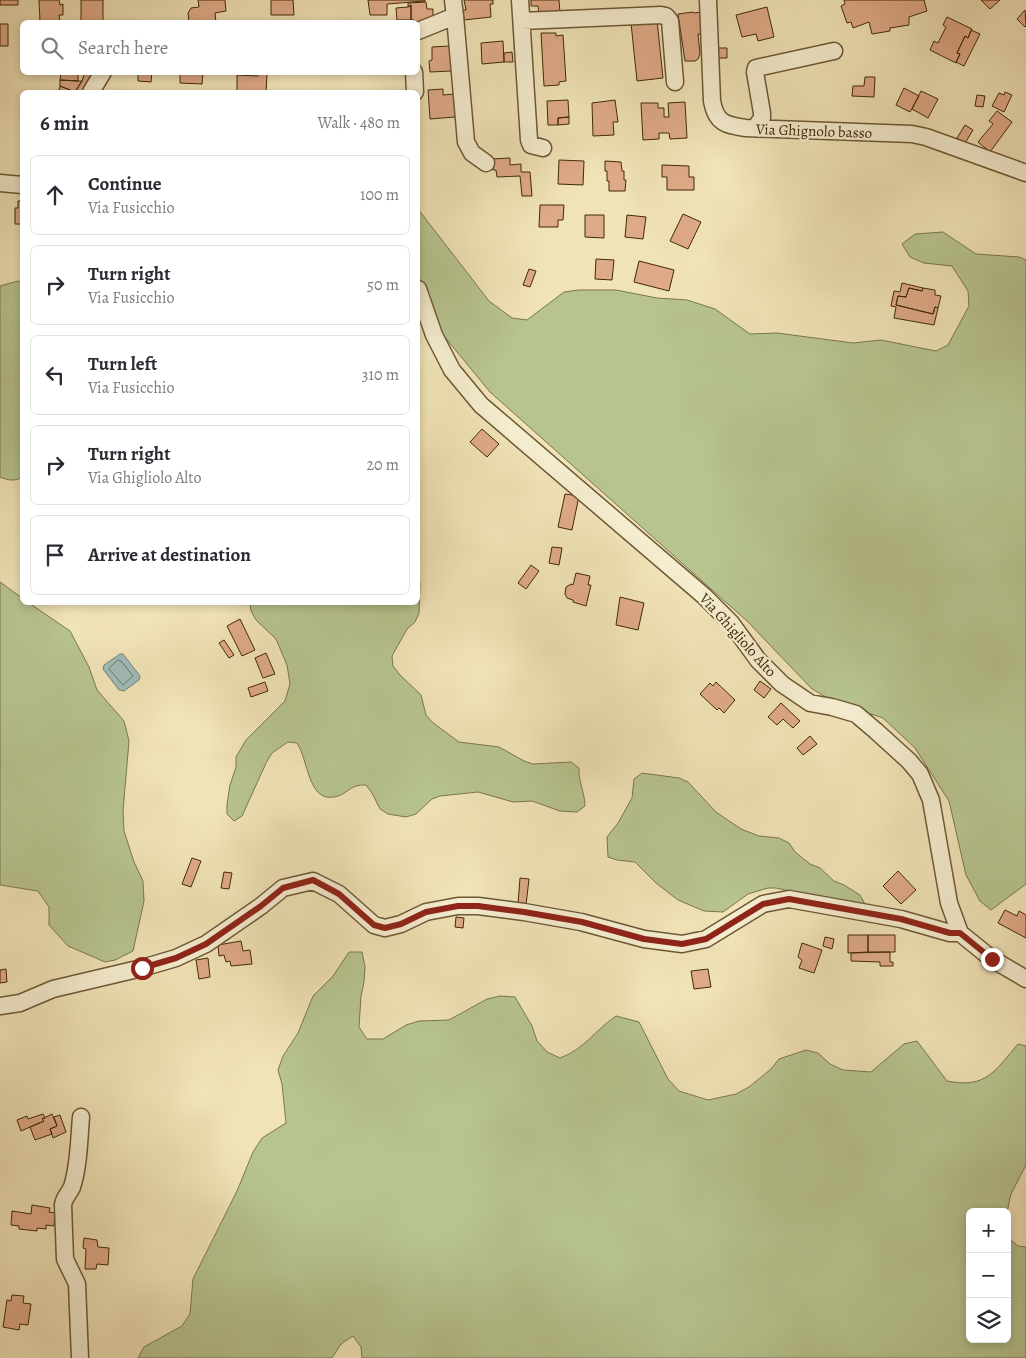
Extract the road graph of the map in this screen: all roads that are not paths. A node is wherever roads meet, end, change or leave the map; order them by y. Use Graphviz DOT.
graph roads {
  1 [pos="520,0"];
  2 [pos="708,0"];
  3 [pos="454,8"];
  4 [pos="522,21"];
  5 [pos="420,29"];
  6 [pos="834,51"];
  7 [pos="101,75"];
  8 [pos="414,75"];
  9 [pos="675,82"];
  10 [pos="92,90"];
  11 [pos="415,90"];
  12 [pos="755,128"];
  13 [pos="543,148"];
  14 [pos="486,163"];
  15 [pos="1026,173"];
  16 [pos="0,183"];
  17 [pos="20,185"];
  18 [pos="420,295"];
  19 [pos="960,933"];
  20 [pos="1026,979"];
  21 [pos="0,1006"];
  22 [pos="81,1116"];
  23 [pos="80,1358"];
  1 -- 4 [label="street"];
  2 -- 12 [label="street, Via Ghignolo basso"];
  3 -- 5 [label="street"];
  3 -- 14 [label="street"];
  4 -- 9 [label="street"];
  4 -- 13 [label="street"];
  6 -- 12 [label="street"];
  7 -- 10 [label="street"];
  8 -- 11 [label="street"];
  12 -- 15 [label="street, Via Ghignolo basso"];
  16 -- 17 [label="street"];
  18 -- 19 [label="street, Via Ghigliolo Alto"];
  19 -- 20 [label="street"];
  19 -- 21 [label="street"];
  22 -- 23 [label="street"];
}
